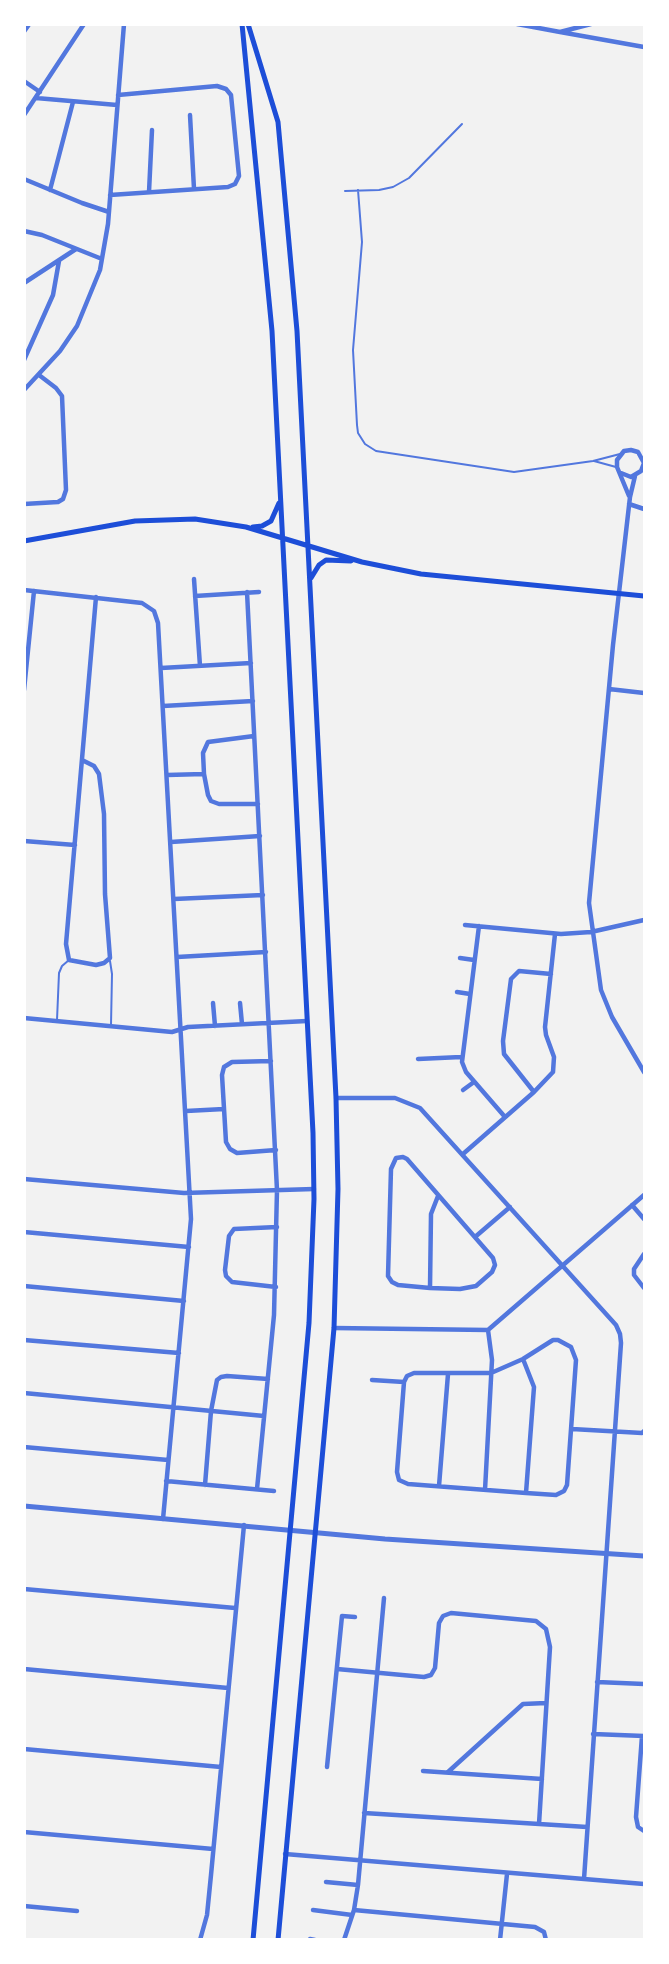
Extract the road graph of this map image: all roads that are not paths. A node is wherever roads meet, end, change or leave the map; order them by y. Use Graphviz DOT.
graph roads {
  1 [pos="29,24"];
  2 [pos="84,24"];
  3 [pos="115,24"];
  4 [pos="242,24"];
  5 [pos="517,24"];
  6 [pos="590,24"];
  7 [pos="124,25"];
  8 [pos="257,25"];
  9 [pos="249,27"];
  10 [pos="24,31"];
  11 [pos="560,32"];
  12 [pos="645,47"];
  13 [pos="24,81"];
  14 [pos="40,92"];
  15 [pos="118,95"];
  16 [pos="36,99"];
  17 [pos="74,102"];
  18 [pos="117,105"];
  19 [pos="24,115"];
  20 [pos="190,115"];
  21 [pos="462,124"];
  22 [pos="152,130"];
  23 [pos="24,179"];
  24 [pos="194,189"];
  25 [pos="50,190"];
  26 [pos="358,190"];
  27 [pos="345,191"];
  28 [pos="149,192"];
  29 [pos="110,195"];
  30 [pos="109,212"];
  31 [pos="24,231"];
  32 [pos="76,248"];
  33 [pos="103,259"];
  34 [pos="59,261"];
  35 [pos="24,274"];
  36 [pos="32,278"];
  37 [pos="24,283"];
  38 [pos="24,360"];
  39 [pos="39,374"];
  40 [pos="24,390"];
  41 [pos="621,453"];
  42 [pos="593,461"];
  43 [pos="617,467"];
  44 [pos="621,473"];
  45 [pos="636,475"];
  46 [pos="645,477"];
  47 [pos="281,493"];
  48 [pos="630,497"];
  49 [pos="24,504"];
  50 [pos="629,504"];
  51 [pos="645,509"];
  52 [pos="246,527"];
  53 [pos="283,537"];
  54 [pos="24,541"];
  55 [pos="307,544"];
  56 [pos="362,562"];
  57 [pos="194,579"];
  58 [pos="310,581"];
  59 [pos="24,590"];
  60 [pos="34,591"];
  61 [pos="247,592"];
  62 [pos="259,592"];
  63 [pos="619,594"];
  64 [pos="195,596"];
  65 [pos="645,596"];
  66 [pos="96,597"];
  67 [pos="251,663"];
  68 [pos="200,666"];
  69 [pos="161,668"];
  70 [pos="609,689"];
  71 [pos="24,690"];
  72 [pos="645,693"];
  73 [pos="253,701"];
  74 [pos="163,706"];
  75 [pos="254,736"];
  76 [pos="82,760"];
  77 [pos="204,774"];
  78 [pos="167,775"];
  79 [pos="258,804"];
  80 [pos="260,836"];
  81 [pos="24,841"];
  82 [pos="171,842"];
  83 [pos="75,845"];
  84 [pos="263,895"];
  85 [pos="174,899"];
  86 [pos="645,920"];
  87 [pos="465,925"];
  88 [pos="479,926"];
  89 [pos="591,932"];
  90 [pos="555,934"];
  91 [pos="267,952"];
  92 [pos="177,957"];
  93 [pos="110,958"];
  94 [pos="460,958"];
  95 [pos="69,960"];
  96 [pos="474,960"];
  97 [pos="551,974"];
  98 [pos="457,992"];
  99 [pos="470,994"];
  100 [pos="213,1003"];
  101 [pos="240,1003"];
  102 [pos="24,1018"];
  103 [pos="57,1021"];
  104 [pos="307,1021"];
  105 [pos="270,1022"];
  106 [pos="242,1024"];
  107 [pos="111,1026"];
  108 [pos="215,1026"];
  109 [pos="181,1029"];
  110 [pos="461,1057"];
  111 [pos="418,1059"];
  112 [pos="271,1061"];
  113 [pos="645,1072"];
  114 [pos="474,1082"];
  115 [pos="463,1090"];
  116 [pos="534,1092"];
  117 [pos="336,1098"];
  118 [pos="224,1109"];
  119 [pos="186,1111"];
  120 [pos="505,1117"];
  121 [pos="276,1150"];
  122 [pos="463,1154"];
  123 [pos="24,1179"];
  124 [pos="314,1189"];
  125 [pos="277,1190"];
  126 [pos="191,1193"];
  127 [pos="439,1195"];
  128 [pos="645,1195"];
  129 [pos="632,1205"];
  130 [pos="510,1207"];
  131 [pos="645,1219"];
  132 [pos="277,1227"];
  133 [pos="24,1232"];
  134 [pos="475,1237"];
  135 [pos="189,1247"];
  136 [pos="645,1254"];
  137 [pos="562,1267"];
  138 [pos="24,1286"];
  139 [pos="276,1287"];
  140 [pos="430,1288"];
  141 [pos="645,1288"];
  142 [pos="184,1301"];
  143 [pos="334,1328"];
  144 [pos="488,1330"];
  145 [pos="24,1340"];
  146 [pos="178,1353"];
  147 [pos="523,1359"];
  148 [pos="491,1373"];
  149 [pos="448,1374"];
  150 [pos="268,1379"];
  151 [pos="372,1380"];
  152 [pos="404,1382"];
  153 [pos="24,1393"];
  154 [pos="173,1408"];
  155 [pos="211,1411"];
  156 [pos="264,1416"];
  157 [pos="572,1429"];
  158 [pos="614,1432"];
  159 [pos="644,1433"];
  160 [pos="24,1447"];
  161 [pos="168,1460"];
  162 [pos="166,1481"];
  163 [pos="205,1485"];
  164 [pos="439,1486"];
  165 [pos="257,1489"];
  166 [pos="485,1490"];
  167 [pos="274,1491"];
  168 [pos="526,1493"];
  169 [pos="24,1506"];
  170 [pos="163,1519"];
  171 [pos="244,1525"];
  172 [pos="291,1531"];
  173 [pos="314,1533"];
  174 [pos="606,1554"];
  175 [pos="645,1556"];
  176 [pos="24,1589"];
  177 [pos="384,1598"];
  178 [pos="235,1608"];
  179 [pos="355,1617"];
  180 [pos="24,1669"];
  181 [pos="337,1669"];
  182 [pos="377,1673"];
  183 [pos="597,1682"];
  184 [pos="645,1684"];
  185 [pos="228,1688"];
  186 [pos="546,1703"];
  187 [pos="593,1734"];
  188 [pos="643,1736"];
  189 [pos="24,1749"];
  190 [pos="221,1768"];
  191 [pos="327,1768"];
  192 [pos="423,1771"];
  193 [pos="448,1772"];
  194 [pos="542,1779"];
  195 [pos="642,1782"];
  196 [pos="365,1813"];
  197 [pos="539,1824"];
  198 [pos="587,1827"];
  199 [pos="645,1831"];
  200 [pos="24,1832"];
  201 [pos="213,1849"];
  202 [pos="285,1854"];
  203 [pos="360,1861"];
  204 [pos="507,1874"];
  205 [pos="584,1879"];
  206 [pos="326,1882"];
  207 [pos="645,1884"];
  208 [pos="358,1885"];
  209 [pos="24,1906"];
  210 [pos="313,1910"];
  211 [pos="77,1911"];
  212 [pos="353,1912"];
  213 [pos="502,1924"];
  214 [pos="200,1940"];
  215 [pos="253,1940"];
  216 [pos="278,1940"];
  217 [pos="344,1940"];
  218 [pos="500,1940"];
  219 [pos="546,1940"];
  1 -- 10 [label="street"];
  2 -- 14 [label="street"];
  3 -- 7 [label="street"];
  4 -- 47 [label="main road"];
  5 -- 11 [label="street"];
  6 -- 11 [label="street"];
  7 -- 15 [label="street"];
  8 -- 9 [label="street"];
  9 -- 55 [label="main road"];
  11 -- 12 [label="street"];
  13 -- 14 [label="street"];
  14 -- 16 [label="street"];
  15 -- 18 [label="street"];
  15 -- 24 [label="street"];
  16 -- 17 [label="street"];
  16 -- 19 [label="street"];
  17 -- 18 [label="street"];
  17 -- 25 [label="street"];
  18 -- 29 [label="street"];
  20 -- 24 [label="street"];
  21 -- 26 [label="lane"];
  22 -- 28 [label="street"];
  23 -- 25 [label="street"];
  24 -- 28 [label="street"];
  25 -- 30 [label="street"];
  26 -- 27 [label="lane"];
  26 -- 42 [label="lane"];
  28 -- 29 [label="street"];
  29 -- 30 [label="street"];
  30 -- 33 [label="street"];
  31 -- 32 [label="street"];
  32 -- 33 [label="street"];
  32 -- 34 [label="street"];
  33 -- 39 [label="street"];
  34 -- 36 [label="street"];
  34 -- 38 [label="street"];
  35 -- 36 [label="street"];
  36 -- 37 [label="street"];
  39 -- 40 [label="street"];
  39 -- 49 [label="street"];
  41 -- 42 [label="lane"];
  41 -- 43 [label="street"];
  41 -- 45 [label="street"];
  42 -- 43 [label="lane"];
  43 -- 44 [label="street"];
  44 -- 45 [label="street"];
  44 -- 48 [label="street"];
  45 -- 46 [label="street"];
  45 -- 48 [label="street"];
  47 -- 52 [label="main road"];
  47 -- 53 [label="main road"];
  48 -- 50 [label="street"];
  50 -- 51 [label="street"];
  50 -- 63 [label="street"];
  52 -- 53 [label="main road"];
  52 -- 54 [label="main road"];
  53 -- 55 [label="main road"];
  53 -- 104 [label="main road"];
  55 -- 56 [label="main road"];
  55 -- 58 [label="main road"];
  56 -- 58 [label="main road"];
  56 -- 63 [label="main road"];
  57 -- 64 [label="street"];
  58 -- 117 [label="main road"];
  59 -- 60 [label="street"];
  60 -- 66 [label="street"];
  60 -- 71 [label="street"];
  61 -- 62 [label="street"];
  61 -- 64 [label="street"];
  61 -- 67 [label="street"];
  63 -- 65 [label="main road"];
  63 -- 70 [label="street"];
  64 -- 68 [label="street"];
  66 -- 69 [label="street"];
  66 -- 76 [label="street"];
  67 -- 68 [label="street"];
  67 -- 73 [label="street"];
  68 -- 69 [label="street"];
  69 -- 74 [label="street"];
  70 -- 72 [label="street"];
  70 -- 89 [label="street"];
  73 -- 74 [label="street"];
  73 -- 75 [label="street"];
  74 -- 78 [label="street"];
  75 -- 77 [label="street"];
  75 -- 79 [label="street"];
  76 -- 83 [label="street"];
  76 -- 93 [label="street"];
  77 -- 78 [label="street"];
  77 -- 79 [label="street"];
  78 -- 82 [label="street"];
  79 -- 80 [label="street"];
  80 -- 82 [label="street"];
  80 -- 84 [label="street"];
  81 -- 83 [label="street"];
  82 -- 85 [label="street"];
  83 -- 95 [label="street"];
  84 -- 85 [label="street"];
  84 -- 91 [label="street"];
  85 -- 92 [label="street"];
  86 -- 89 [label="street"];
  87 -- 88 [label="street"];
  88 -- 90 [label="street"];
  88 -- 96 [label="street"];
  89 -- 90 [label="street"];
  89 -- 113 [label="street"];
  90 -- 97 [label="street"];
  91 -- 92 [label="street"];
  91 -- 105 [label="street"];
  92 -- 109 [label="street"];
  93 -- 95 [label="street"];
  93 -- 107 [label="lane"];
  94 -- 96 [label="street"];
  95 -- 103 [label="lane"];
  96 -- 99 [label="street"];
  97 -- 116 [label="street"];
  97 -- 116 [label="street"];
  98 -- 99 [label="street"];
  99 -- 110 [label="street"];
  100 -- 108 [label="street"];
  101 -- 106 [label="street"];
  102 -- 103 [label="street"];
  103 -- 107 [label="street"];
  104 -- 105 [label="street"];
  104 -- 124 [label="main road"];
  105 -- 106 [label="street"];
  105 -- 112 [label="street"];
  106 -- 108 [label="street"];
  107 -- 109 [label="street"];
  108 -- 109 [label="street"];
  109 -- 119 [label="street"];
  110 -- 111 [label="street"];
  110 -- 114 [label="street"];
  112 -- 118 [label="street"];
  112 -- 121 [label="street"];
  114 -- 115 [label="street"];
  114 -- 120 [label="street"];
  116 -- 120 [label="street"];
  117 -- 122 [label="street"];
  117 -- 143 [label="main road"];
  118 -- 119 [label="street"];
  118 -- 121 [label="street"];
  119 -- 126 [label="street"];
  120 -- 122 [label="street"];
  121 -- 125 [label="street"];
  122 -- 130 [label="street"];
  123 -- 126 [label="street"];
  124 -- 125 [label="street"];
  124 -- 172 [label="main road"];
  125 -- 126 [label="street"];
  125 -- 132 [label="street"];
  126 -- 135 [label="street"];
  127 -- 134 [label="street"];
  127 -- 140 [label="street"];
  127 -- 140 [label="street"];
  128 -- 129 [label="street"];
  129 -- 131 [label="street"];
  129 -- 137 [label="street"];
  130 -- 134 [label="street"];
  130 -- 137 [label="street"];
  132 -- 139 [label="street"];
  132 -- 139 [label="street"];
  133 -- 135 [label="street"];
  134 -- 140 [label="street"];
  135 -- 142 [label="street"];
  136 -- 141 [label="street"];
  137 -- 144 [label="street"];
  137 -- 158 [label="street"];
  138 -- 142 [label="street"];
  139 -- 150 [label="street"];
  142 -- 146 [label="street"];
  143 -- 144 [label="street"];
  143 -- 173 [label="main road"];
  144 -- 148 [label="street"];
  145 -- 146 [label="street"];
  146 -- 154 [label="street"];
  147 -- 148 [label="street"];
  147 -- 157 [label="street"];
  147 -- 168 [label="street"];
  148 -- 149 [label="street"];
  148 -- 166 [label="street"];
  149 -- 152 [label="street"];
  149 -- 164 [label="street"];
  150 -- 155 [label="street"];
  150 -- 156 [label="street"];
  151 -- 152 [label="street"];
  152 -- 164 [label="street"];
  153 -- 154 [label="street"];
  154 -- 155 [label="street"];
  154 -- 161 [label="street"];
  155 -- 156 [label="street"];
  155 -- 163 [label="street"];
  156 -- 165 [label="street"];
  157 -- 158 [label="street"];
  157 -- 168 [label="street"];
  158 -- 159 [label="street"];
  158 -- 174 [label="street"];
  160 -- 161 [label="street"];
  161 -- 162 [label="street"];
  162 -- 163 [label="street"];
  162 -- 170 [label="street"];
  163 -- 165 [label="street"];
  164 -- 166 [label="street"];
  165 -- 167 [label="street"];
  166 -- 168 [label="street"];
  169 -- 170 [label="street"];
  170 -- 171 [label="street"];
  171 -- 172 [label="street"];
  171 -- 178 [label="street"];
  172 -- 173 [label="street"];
  172 -- 215 [label="main road"];
  173 -- 174 [label="street"];
  173 -- 202 [label="main road"];
  174 -- 175 [label="street"];
  174 -- 183 [label="street"];
  176 -- 178 [label="street"];
  177 -- 182 [label="street"];
  178 -- 185 [label="street"];
  179 -- 181 [label="street"];
  180 -- 185 [label="street"];
  181 -- 182 [label="street"];
  181 -- 191 [label="street"];
  182 -- 186 [label="street"];
  182 -- 196 [label="street"];
  183 -- 184 [label="street"];
  183 -- 187 [label="street"];
  185 -- 190 [label="street"];
  186 -- 193 [label="street"];
  186 -- 194 [label="street"];
  187 -- 188 [label="street"];
  187 -- 198 [label="street"];
  188 -- 195 [label="street"];
  189 -- 190 [label="street"];
  190 -- 201 [label="street"];
  192 -- 193 [label="street"];
  193 -- 194 [label="street"];
  194 -- 197 [label="street"];
  195 -- 199 [label="street"];
  196 -- 197 [label="street"];
  196 -- 203 [label="street"];
  197 -- 198 [label="street"];
  198 -- 205 [label="street"];
  200 -- 201 [label="street"];
  201 -- 214 [label="street"];
  202 -- 203 [label="street"];
  202 -- 216 [label="main road"];
  203 -- 204 [label="street"];
  203 -- 208 [label="street"];
  204 -- 205 [label="street"];
  204 -- 213 [label="street"];
  205 -- 207 [label="street"];
  206 -- 208 [label="street"];
  208 -- 212 [label="street"];
  209 -- 211 [label="street"];
  210 -- 212 [label="street"];
  212 -- 213 [label="street"];
  212 -- 217 [label="street"];
  213 -- 218 [label="street"];
  213 -- 219 [label="street"];
}
